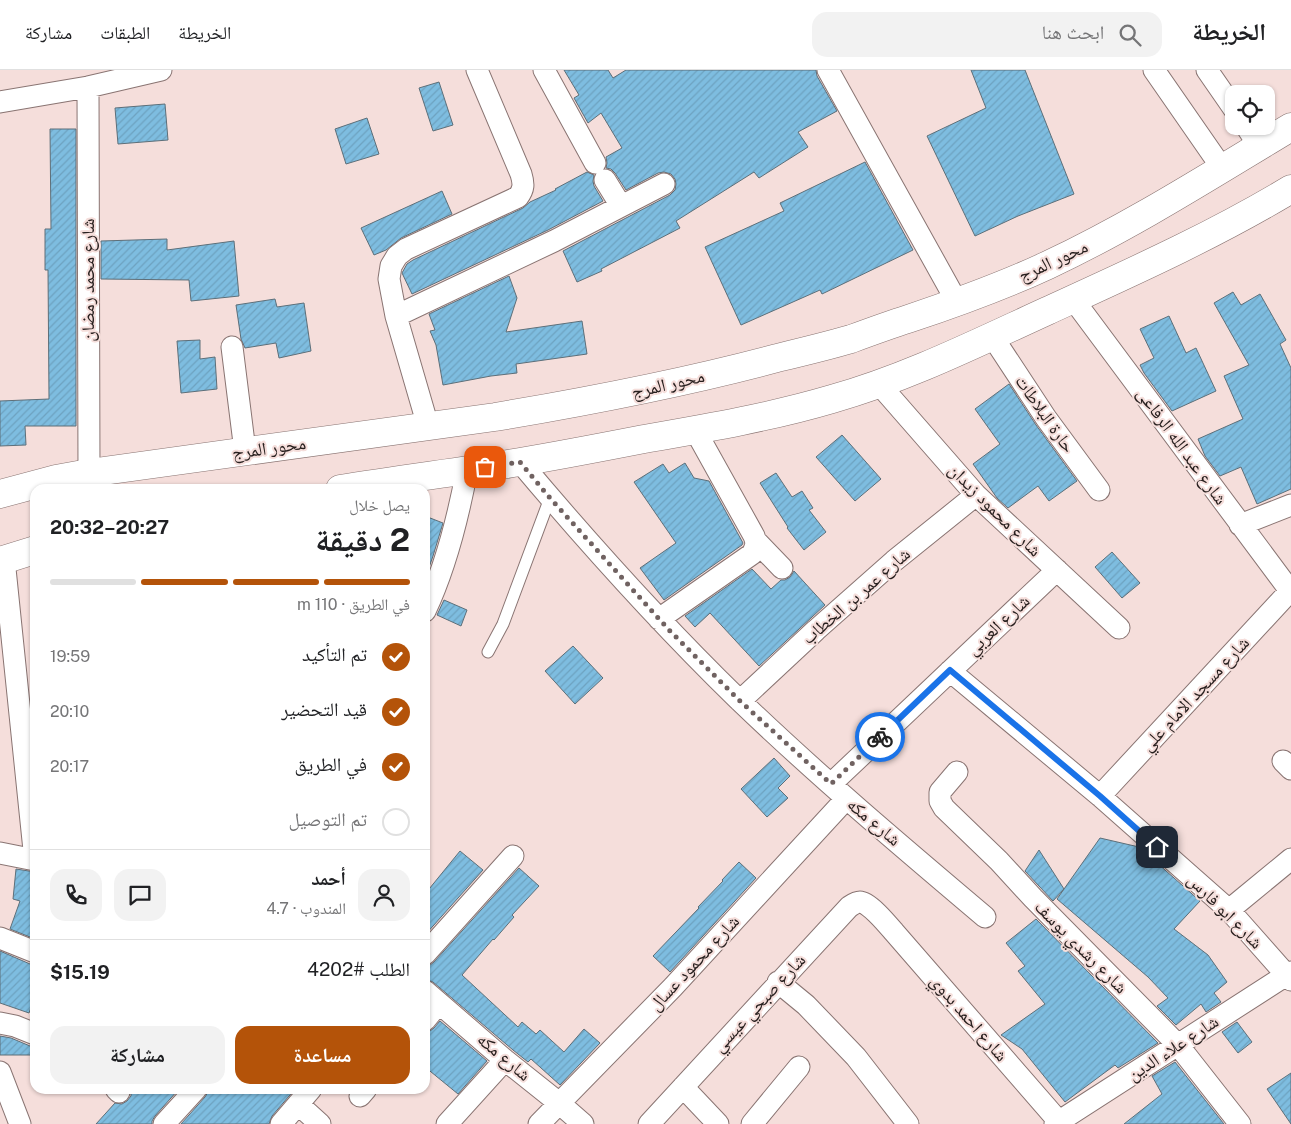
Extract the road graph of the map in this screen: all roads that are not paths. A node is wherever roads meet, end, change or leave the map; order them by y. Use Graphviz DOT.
graph roads {
  1 [pos="161,70"];
  2 [pos="477,70"];
  3 [pos="544,70"];
  4 [pos="828,70"];
  5 [pos="1154,70"];
  6 [pos="1207,70"];
  7 [pos="88,87"];
  8 [pos="1225,95"];
  9 [pos="0,102"];
  10 [pos="1291,127"];
  11 [pos="1253,136"];
  12 [pos="1222,168"];
  13 [pos="664,184"];
  14 [pos="1288,195"];
  15 [pos="621,206"];
  16 [pos="1073,299"];
  17 [pos="957,302"];
  18 [pos="396,316"];
  19 [pos="992,336"];
  20 [pos="232,347"];
  21 [pos="879,384"];
  22 [pos="428,426"];
  23 [pos="695,430"];
  24 [pos="245,452"];
  25 [pos="520,462"];
  26 [pos="467,470"];
  27 [pos="89,473"];
  28 [pos="37,484"];
  29 [pos="385,484"];
  30 [pos="30,486"];
  31 [pos="1099,490"];
  32 [pos="0,494"];
  33 [pos="976,495"];
  34 [pos="550,498"];
  35 [pos="1291,505"];
  36 [pos="1240,525"];
  37 [pos="756,542"];
  38 [pos="30,552"];
  39 [pos="2,560"];
  40 [pos="782,568"];
  41 [pos="1057,570"];
  42 [pos="1291,592"];
  43 [pos="430,601"];
  44 [pos="659,619"];
  45 [pos="1120,628"];
  46 [pos="488,652"];
  47 [pos="950,670"];
  48 [pos="740,701"];
  49 [pos="957,772"];
  50 [pos="831,784"];
  51 [pos="1100,796"];
  52 [pos="846,799"];
  53 [pos="30,815"];
  54 [pos="0,853"];
  55 [pos="513,856"];
  56 [pos="1291,858"];
  57 [pos="30,859"];
  58 [pos="1229,910"];
  59 [pos="876,913"];
  60 [pos="985,917"];
  61 [pos="0,938"];
  62 [pos="430,948"];
  63 [pos="30,950"];
  64 [pos="1290,976"];
  65 [pos="778,982"];
  66 [pos="432,997"];
  67 [pos="0,1023"];
  68 [pos="30,1032"];
  69 [pos="1178,1045"];
  70 [pos="505,1060"];
  71 [pos="799,1067"];
  72 [pos="0,1072"];
  73 [pos="683,1087"];
  74 [pos="191,1094"];
  75 [pos="305,1096"];
  76 [pos="559,1103"];
  77 [pos="6,1105"];
  78 [pos="1058,1123"];
  79 [pos="20,1124"];
  80 [pos="164,1124"];
  81 [pos="281,1124"];
  82 [pos="320,1124"];
  83 [pos="447,1124"];
  84 [pos="539,1124"];
  85 [pos="582,1124"];
  86 [pos="648,1124"];
  87 [pos="718,1124"];
  88 [pos="752,1124"];
  89 [pos="908,1124"];
  90 [pos="1240,1124"];
  1 -- 7 [label="street"];
  2 -- 18 [label="street"];
  3 -- 15 [label="street"];
  4 -- 17 [label="street"];
  5 -- 12 [label="street"];
  6 -- 8 [label="street"];
  7 -- 9 [label="street"];
  7 -- 27 [label="street, شارع محمد رمضان"];
  10 -- 11 [label="main road, محور المرج"];
  11 -- 12 [label="main road, محور المرج"];
  12 -- 17 [label="main road, محور المرج"];
  13 -- 15 [label="street"];
  14 -- 16 [label="main road"];
  15 -- 18 [label="street"];
  16 -- 19 [label="main road"];
  16 -- 36 [label="street, شارع عبد الله الرفاعى"];
  17 -- 22 [label="main road, محور المرج"];
  18 -- 22 [label="street"];
  19 -- 21 [label="main road"];
  19 -- 31 [label="street, حارة البلاطات"];
  20 -- 24 [label="street"];
  21 -- 23 [label="main road"];
  21 -- 33 [label="street, شارع محمود زيدان"];
  22 -- 24 [label="main road, محور المرج"];
  23 -- 25 [label="main road"];
  23 -- 37 [label="street"];
  24 -- 27 [label="main road, محور المرج"];
  25 -- 26 [label="main road"];
  25 -- 34 [label="street, شارع مكه"];
  26 -- 29 [label="main road"];
  26 -- 43 [label="street"];
  27 -- 28 [label="main road, محور المرج"];
  30 -- 32 [label="main road, محور المرج"];
  33 -- 41 [label="street, شارع محمود زيدان"];
  33 -- 48 [label="street, شارع عمر بن الخطاب"];
  34 -- 44 [label="street, شارع مكه"];
  34 -- 46 [label="lane"];
  35 -- 36 [label="street"];
  36 -- 42 [label="street, شارع عبد الله الرفاعى"];
  37 -- 40 [label="street"];
  37 -- 44 [label="street"];
  38 -- 39 [label="main road"];
  39 -- 53 [label="street"];
  41 -- 45 [label="street, شارع محمود زيدان"];
  41 -- 47 [label="street, شارع العربي"];
  42 -- 51 [label="street, شارع مسجد الامام علي"];
  44 -- 48 [label="street, شارع مكه"];
  47 -- 50 [label="street, شارع العربي"];
  47 -- 51 [label="street, شارع ابو فارس"];
  48 -- 50 [label="street, شارع مكه"];
  49 -- 69 [label="street, شارع رشدي يوسف"];
  50 -- 52 [label="street, شارع مكه"];
  51 -- 58 [label="street, شارع ابو فارس"];
  52 -- 60 [label="street, شارع مكه"];
  52 -- 76 [label="street, شارع محمود عسال"];
  54 -- 57 [label="street"];
  55 -- 62 [label="street"];
  56 -- 58 [label="street"];
  58 -- 64 [label="street, شارع ابو فارس"];
  59 -- 65 [label="street, شارع صبحي عيسي"];
  59 -- 78 [label="street, شارع احمد بدوي"];
  61 -- 63 [label="street"];
  64 -- 69 [label="street, شارع علاء الدين"];
  65 -- 73 [label="street, شارع صبحي عيسي"];
  65 -- 89 [label="street"];
  66 -- 70 [label="street, شارع مكه"];
  67 -- 68 [label="street"];
  69 -- 78 [label="street, شارع علاء الدين"];
  69 -- 90 [label="street, شارع رشدي يوسف"];
  70 -- 76 [label="street, شارع مكه"];
  70 -- 83 [label="street"];
  71 -- 88 [label="street"];
  72 -- 77 [label="street"];
  73 -- 86 [label="street, شارع صبحي عيسي"];
  73 -- 87 [label="street"];
  74 -- 80 [label="street"];
  75 -- 81 [label="street"];
  75 -- 82 [label="street"];
  76 -- 84 [label="street, شارع محمود عسال"];
  76 -- 85 [label="street, شارع مكه"];
  77 -- 79 [label="street"];
}
